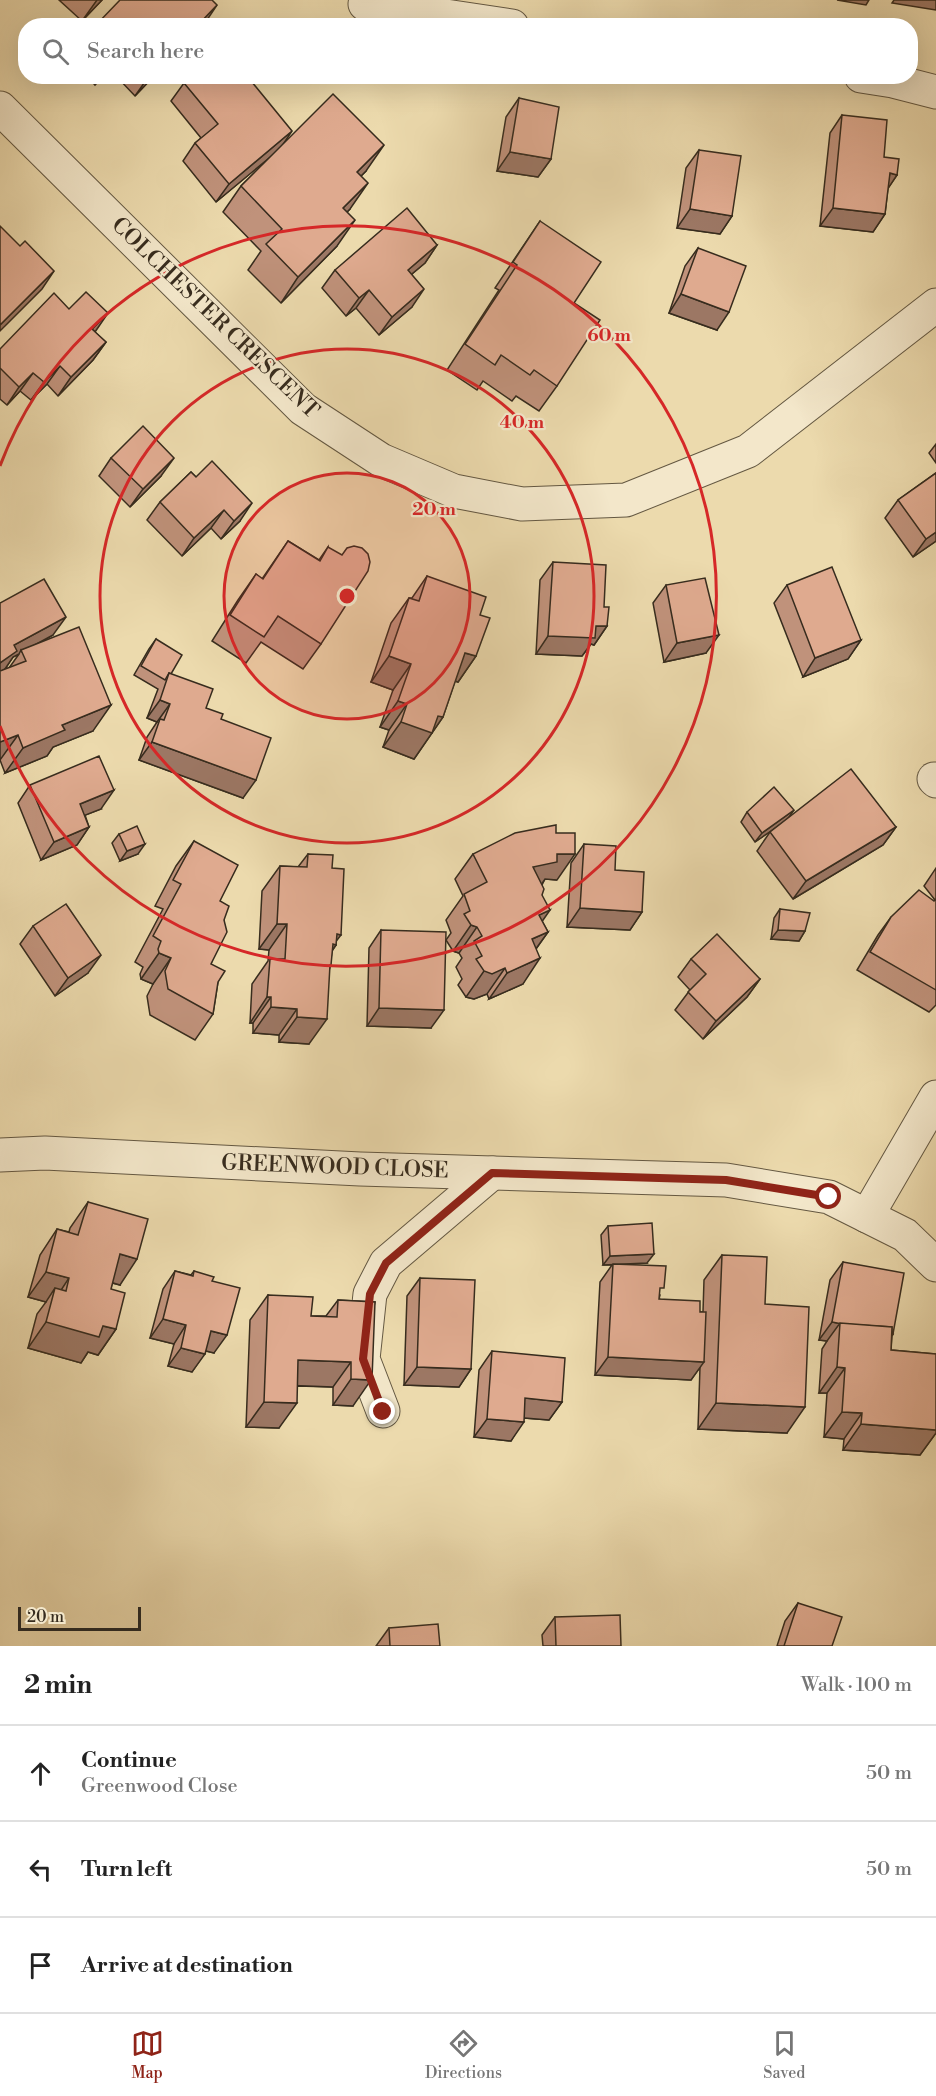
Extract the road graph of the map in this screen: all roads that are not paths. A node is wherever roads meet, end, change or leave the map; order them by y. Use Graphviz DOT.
graph roads {
  1 [pos="365,4"];
  2 [pos="459,18"];
  3 [pos="905,84"];
  4 [pos="936,92"];
  5 [pos="0,108"];
  6 [pos="936,304"];
  7 [pos="936,1097"];
  8 [pos="0,1155"];
  9 [pos="492,1173"];
  10 [pos="867,1216"];
  11 [pos="936,1265"];
  12 [pos="383,1412"];
  1 -- 2 [label="street"];
  3 -- 4 [label="street"];
  5 -- 6 [label="street, COLCHESTER CRESCENT"];
  7 -- 10 [label="street"];
  8 -- 9 [label="street, GREENWOOD CLOSE"];
  9 -- 10 [label="street, GREENWOOD CLOSE"];
  9 -- 12 [label="street"];
  10 -- 11 [label="street, GREENWOOD CLOSE"];
}
